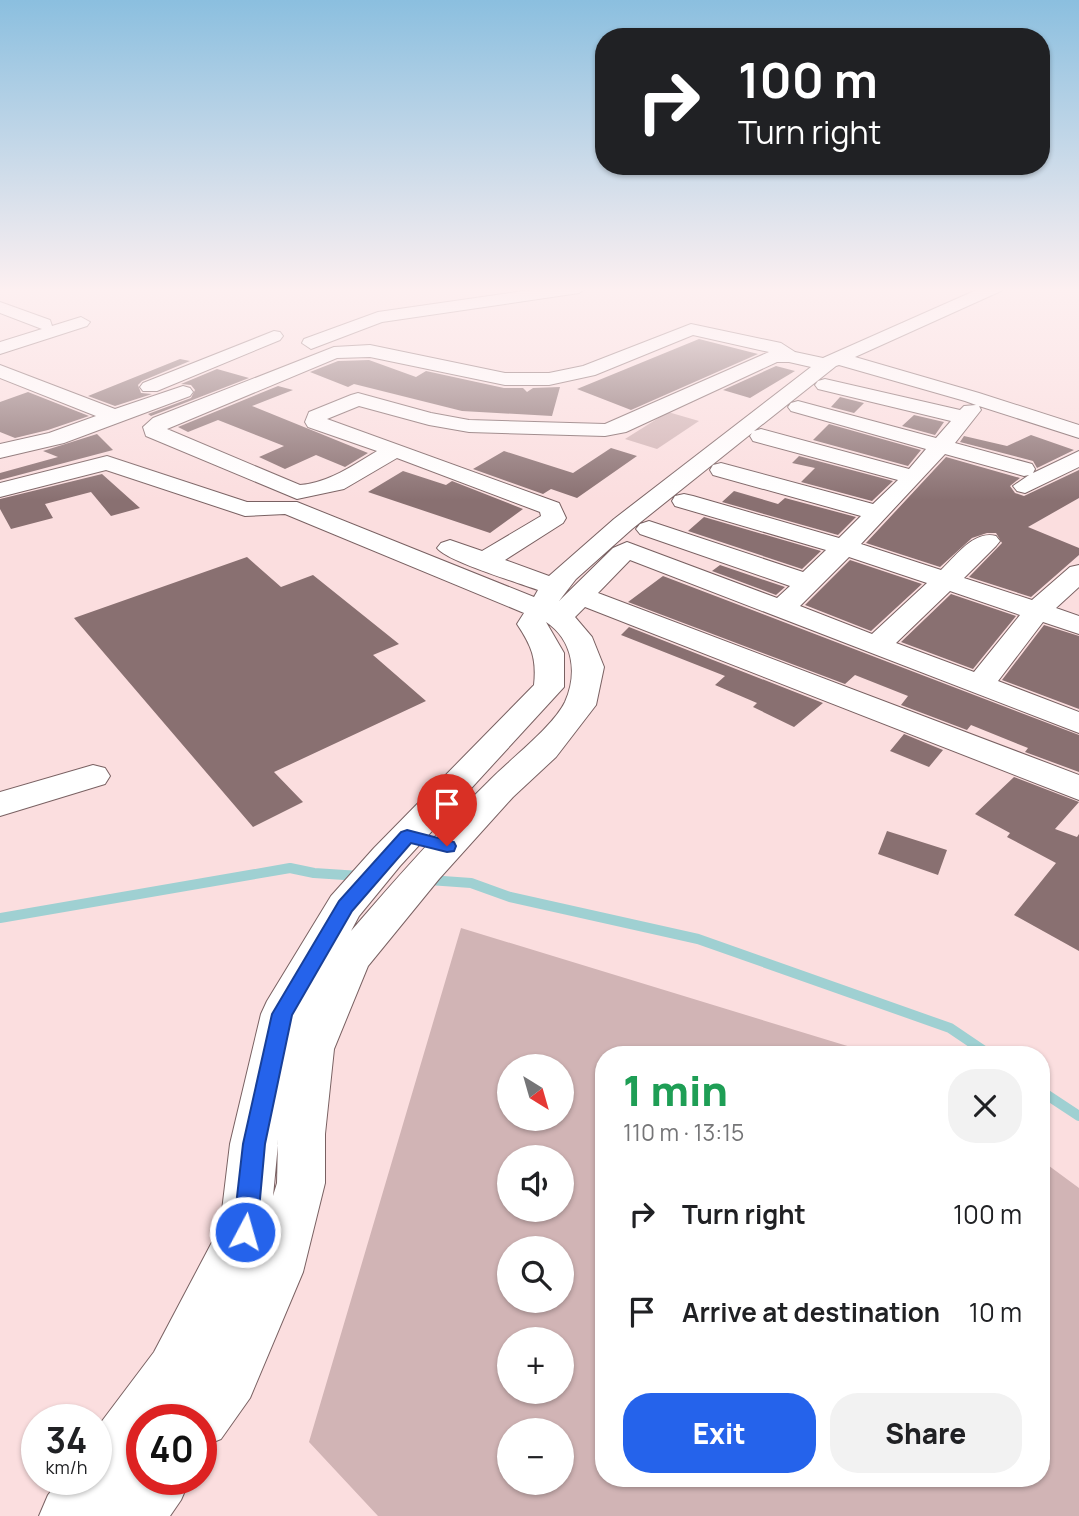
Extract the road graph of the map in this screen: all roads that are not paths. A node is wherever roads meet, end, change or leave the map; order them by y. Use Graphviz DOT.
graph roads {
  1 [pos="218,359"];
  2 [pos="270,359"];
  3 [pos="320,359"];
  4 [pos="411,359"];
  5 [pos="618,359"];
  6 [pos="776,359"];
  7 [pos="801,359"];
  8 [pos="853,359"];
  9 [pos="855,359"];
  10 [pos="428,362"];
  11 [pos="836,367"];
  12 [pos="0,371"];
  13 [pos="404,374"];
  14 [pos="381,387"];
  15 [pos="358,399"];
  16 [pos="143,407"];
  17 [pos="798,407"];
  18 [pos="94,409"];
  19 [pos="116,418"];
  20 [pos="173,418"];
  21 [pos="958,425"];
  22 [pos="1079,432"];
  23 [pos="761,436"];
  24 [pos="1008,443"];
  25 [pos="5,445"];
  26 [pos="395,450"];
  27 [pos="1079,458"];
  28 [pos="721,470"];
  29 [pos="914,477"];
  30 [pos="0,490"];
  31 [pos="312,492"];
  32 [pos="684,501"];
  33 [pos="878,513"];
  34 [pos="638,539"];
  35 [pos="987,541"];
  36 [pos="844,547"];
  37 [pos="483,562"];
  38 [pos="1079,573"];
  39 [pos="945,580"];
  40 [pos="808,583"];
  41 [pos="558,602"];
  42 [pos="782,609"];
  43 [pos="1038,610"];
  44 [pos="1079,625"];
  45 [pos="876,646"];
  46 [pos="979,685"];
  47 [pos="1079,723"];
  48 [pos="93,776"];
  49 [pos="1079,788"];
  50 [pos="0,804"];
  51 [pos="397,847"];
  52 [pos="437,858"];
  53 [pos="366,909"];
  54 [pos="212,1404"];
  55 [pos="112,1457"];
  56 [pos="84,1495"];
  57 [pos="149,1495"];
  58 [pos="69,1516"];
  59 [pos="134,1516"];
  1 -- 18 [label="street"];
  2 -- 16 [label="street"];
  3 -- 20 [label="street"];
  4 -- 10 [label="street"];
  5 -- 10 [label="street"];
  6 -- 15 [label="street"];
  7 -- 11 [label="street"];
  8 -- 11 [label="street"];
  9 -- 11 [label="street"];
  10 -- 13 [label="street"];
  11 -- 17 [label="street"];
  11 -- 21 [label="street"];
  11 -- 22 [label="street"];
  11 -- 41 [label="street"];
  12 -- 18 [label="street"];
  14 -- 15 [label="street"];
  15 -- 26 [label="street"];
  16 -- 19 [label="street"];
  16 -- 20 [label="street"];
  17 -- 21 [label="street"];
  17 -- 23 [label="street"];
  18 -- 19 [label="street"];
  18 -- 25 [label="street"];
  19 -- 25 [label="street"];
  20 -- 31 [label="street"];
  21 -- 24 [label="street"];
  21 -- 27 [label="street"];
  21 -- 29 [label="street"];
  23 -- 28 [label="street"];
  23 -- 29 [label="street"];
  26 -- 31 [label="street"];
  26 -- 37 [label="street"];
  28 -- 32 [label="street"];
  28 -- 33 [label="street"];
  29 -- 33 [label="street"];
  30 -- 41 [label="street"];
  31 -- 37 [label="street"];
  32 -- 34 [label="street"];
  32 -- 36 [label="street"];
  33 -- 36 [label="street"];
  34 -- 40 [label="street"];
  34 -- 41 [label="street"];
  34 -- 42 [label="street"];
  35 -- 39 [label="street"];
  36 -- 39 [label="street"];
  36 -- 40 [label="street"];
  37 -- 41 [label="street"];
  38 -- 43 [label="street"];
  39 -- 43 [label="street"];
  39 -- 45 [label="street"];
  40 -- 42 [label="street"];
  41 -- 49 [label="street"];
  41 -- 51 [label="street"];
  41 -- 52 [label="street"];
  42 -- 45 [label="street"];
  43 -- 44 [label="street"];
  43 -- 46 [label="street"];
  45 -- 46 [label="street"];
  46 -- 47 [label="street"];
  48 -- 50 [label="street"];
  51 -- 52 [label="street"];
  51 -- 53 [label="street"];
  52 -- 53 [label="street"];
  53 -- 54 [label="street"];
  53 -- 55 [label="street"];
  56 -- 58 [label="street"];
  57 -- 59 [label="street"];
}
